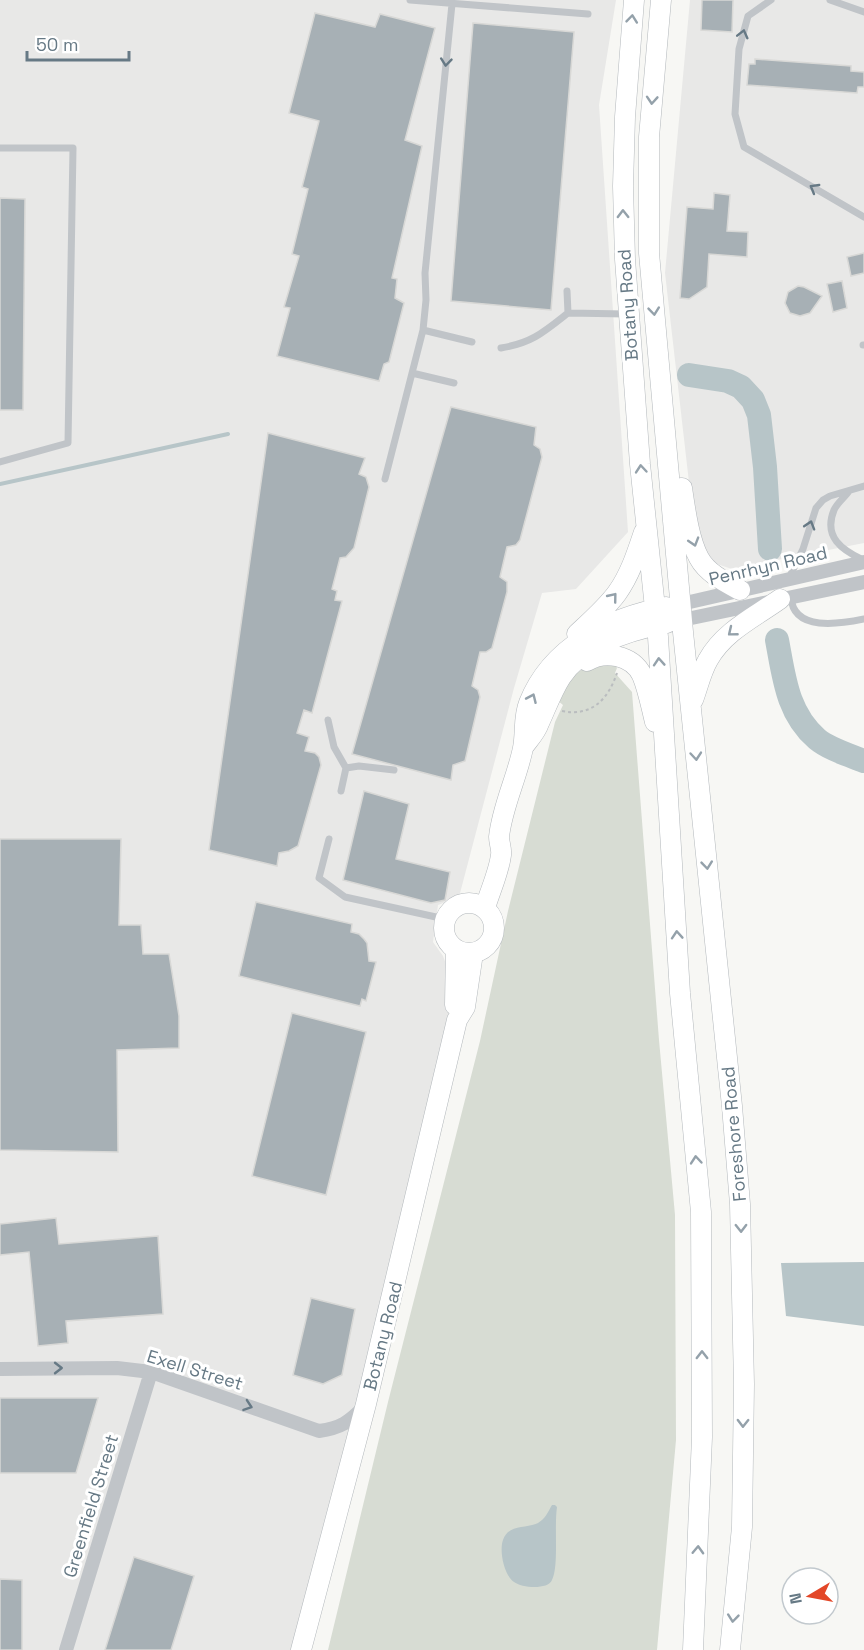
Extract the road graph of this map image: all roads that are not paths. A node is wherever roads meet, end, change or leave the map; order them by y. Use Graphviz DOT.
graph roads {
  1 [pos="410,0"];
  2 [pos="634,0"];
  3 [pos="661,0"];
  4 [pos="771,0"];
  5 [pos="830,0"];
  6 [pos="452,4"];
  7 [pos="864,12"];
  8 [pos="588,14"];
  9 [pos="0,148"];
  10 [pos="864,218"];
  11 [pos="567,291"];
  12 [pos="568,313"];
  13 [pos="628,314"];
  14 [pos="423,330"];
  15 [pos="472,342"];
  16 [pos="501,348"];
  17 [pos="412,373"];
  18 [pos="454,383"];
  19 [pos="663,403"];
  20 [pos="0,462"];
  21 [pos="385,479"];
  22 [pos="864,486"];
  23 [pos="849,491"];
  24 [pos="646,527"];
  25 [pos="864,561"];
  26 [pos="789,578"];
  27 [pos="864,582"];
  28 [pos="740,590"];
  29 [pos="786,598"];
  30 [pos="681,612"];
  31 [pos="656,617"];
  32 [pos="864,619"];
  33 [pos="560,656"];
  34 [pos="549,701"];
  35 [pos="691,706"];
  36 [pos="328,720"];
  37 [pos="524,747"];
  38 [pos="666,762"];
  39 [pos="345,768"];
  40 [pos="394,770"];
  41 [pos="341,791"];
  42 [pos="329,839"];
  43 [pos="477,905"];
  44 [pos="446,919"];
  45 [pos="464,952"];
  46 [pos="0,1368"];
  47 [pos="151,1372"];
  48 [pos="366,1404"];
  49 [pos="66,1650"];
  50 [pos="301,1650"];
  51 [pos="693,1650"];
  52 [pos="730,1650"];
  1 -- 6 [label="lane"];
  13 -- 2 [label="main road, Botany Road, one-way"];
  3 -- 19 [label="main road, Botany Road, one-way"];
  10 -- 4 [label="lane, one-way"];
  5 -- 7 [label="lane"];
  6 -- 8 [label="lane"];
  6 -- 14 [label="lane, one-way"];
  9 -- 20 [label="lane"];
  11 -- 12 [label="lane"];
  12 -- 13 [label="lane"];
  12 -- 16 [label="lane"];
  24 -- 13 [label="main road, Botany Road, one-way"];
  14 -- 15 [label="lane"];
  14 -- 17 [label="lane"];
  17 -- 18 [label="lane"];
  17 -- 21 [label="lane"];
  19 -- 28 [label="main road, one-way"];
  19 -- 30 [label="main road, Botany Road"];
  22 -- 23 [label="lane"];
  23 -- 25 [label="lane"];
  26 -- 23 [label="lane, one-way"];
  24 -- 31 [label="main road, Botany Road"];
  33 -- 24 [label="main road, one-way"];
  25 -- 26 [label="street, Penrhyn Road"];
  26 -- 28 [label="street, Penrhyn Road"];
  27 -- 29 [label="street, Penrhyn Road"];
  28 -- 30 [label="street, Penrhyn Road"];
  29 -- 30 [label="street, Penrhyn Road"];
  29 -- 32 [label="lane"];
  29 -- 35 [label="main road, one-way"];
  30 -- 31 [label="main road"];
  30 -- 35 [label="main road, Foreshore Road"];
  31 -- 33 [label="main road"];
  31 -- 34 [label="main road"];
  38 -- 31 [label="main road, one-way"];
  37 -- 33 [label="main road, one-way"];
  34 -- 37 [label="main road"];
  34 -- 38 [label="main road"];
  35 -- 52 [label="main road, Foreshore Road, one-way"];
  36 -- 39 [label="lane"];
  37 -- 43 [label="main road"];
  51 -- 38 [label="main road, one-way"];
  39 -- 40 [label="lane"];
  39 -- 41 [label="lane"];
  42 -- 44 [label="lane"];
  43 -- 44 [label="main road"];
  43 -- 45 [label="main road"];
  44 -- 45 [label="main road"];
  45 -- 48 [label="main road, Botany Road"];
  46 -- 47 [label="street, Exell Street, one-way"];
  47 -- 48 [label="street, Exell Street, one-way"];
  47 -- 49 [label="street, Greenfield Street"];
  48 -- 50 [label="main road, Botany Road"];
}
